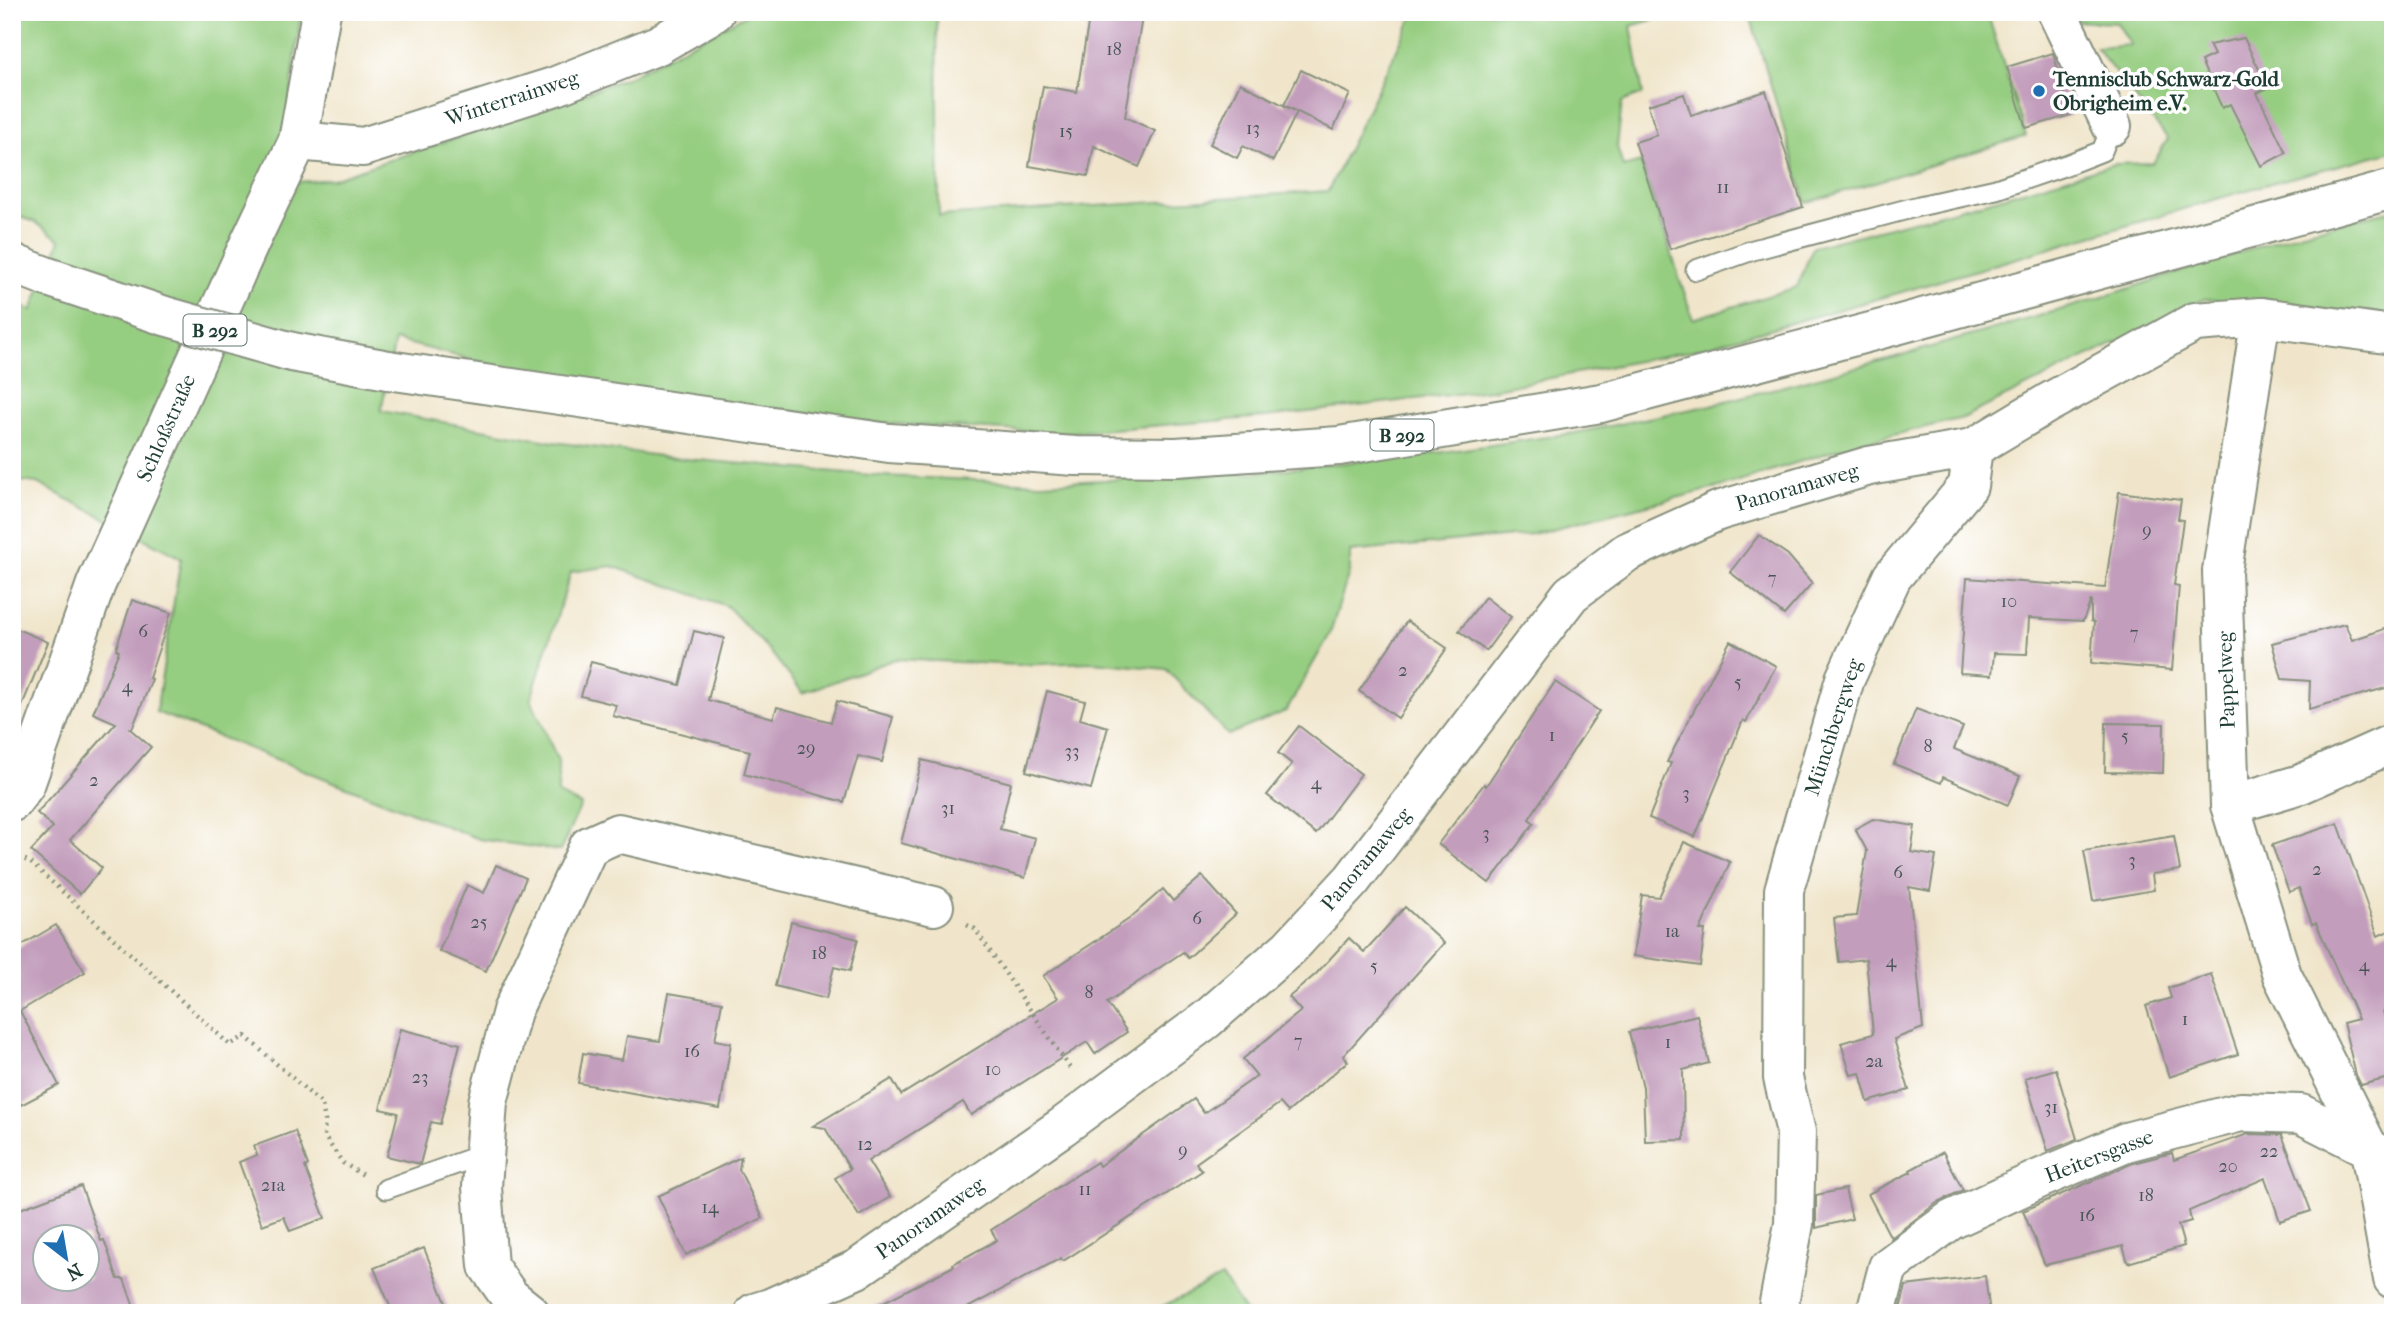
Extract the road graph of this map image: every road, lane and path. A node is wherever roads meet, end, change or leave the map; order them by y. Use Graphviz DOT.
graph roads {
  1 [pos="321,12"];
  2 [pos="715,12"];
  3 [pos="2057,12"];
  4 [pos="2112,126"];
  5 [pos="298,141"];
  6 [pos="2393,189"];
  7 [pos="29,269"];
  8 [pos="1696,270"];
  9 [pos="2261,317"];
  10 [pos="2393,335"];
  11 [pos="1973,449"];
  12 [pos="2393,743"];
  13 [pos="12,802"];
  14 [pos="2230,805"];
  15 [pos="12,854"];
  16 [pos="934,906"];
  17 [pos="1094,1103"];
  18 [pos="2381,1153"];
  19 [pos="484,1154"];
  20 [pos="386,1189"];
  21 [pos="2393,1279"];
  22 [pos="530,1313"];
  23 [pos="754,1313"];
  24 [pos="1777,1313"];
  25 [pos="1876,1313"];
  1 -- 5 [label="main road, Schloßstraße"];
  2 -- 5 [label="main road, Winterrainweg"];
  3 -- 4 [label="main road"];
  4 -- 8 [label="lane"];
  5 -- 13 [label="main road, Schloßstraße"];
  6 -- 7 [label="main road, B 292, bridge"];
  9 -- 10 [label="main road"];
  9 -- 11 [label="main road"];
  9 -- 14 [label="main road, Pappelweg"];
  11 -- 17 [label="main road, Panoramaweg"];
  11 -- 24 [label="main road, Münchbergweg"];
  12 -- 14 [label="main road"];
  14 -- 18 [label="main road, Pappelweg"];
  15 -- 20 [label="path"];
  16 -- 17 [label="path"];
  16 -- 19 [label="main road"];
  17 -- 23 [label="main road, Panoramaweg"];
  18 -- 21 [label="main road, Pappelweg"];
  18 -- 25 [label="main road, Heitersgasse"];
  19 -- 20 [label="lane"];
  19 -- 22 [label="main road"];
}
